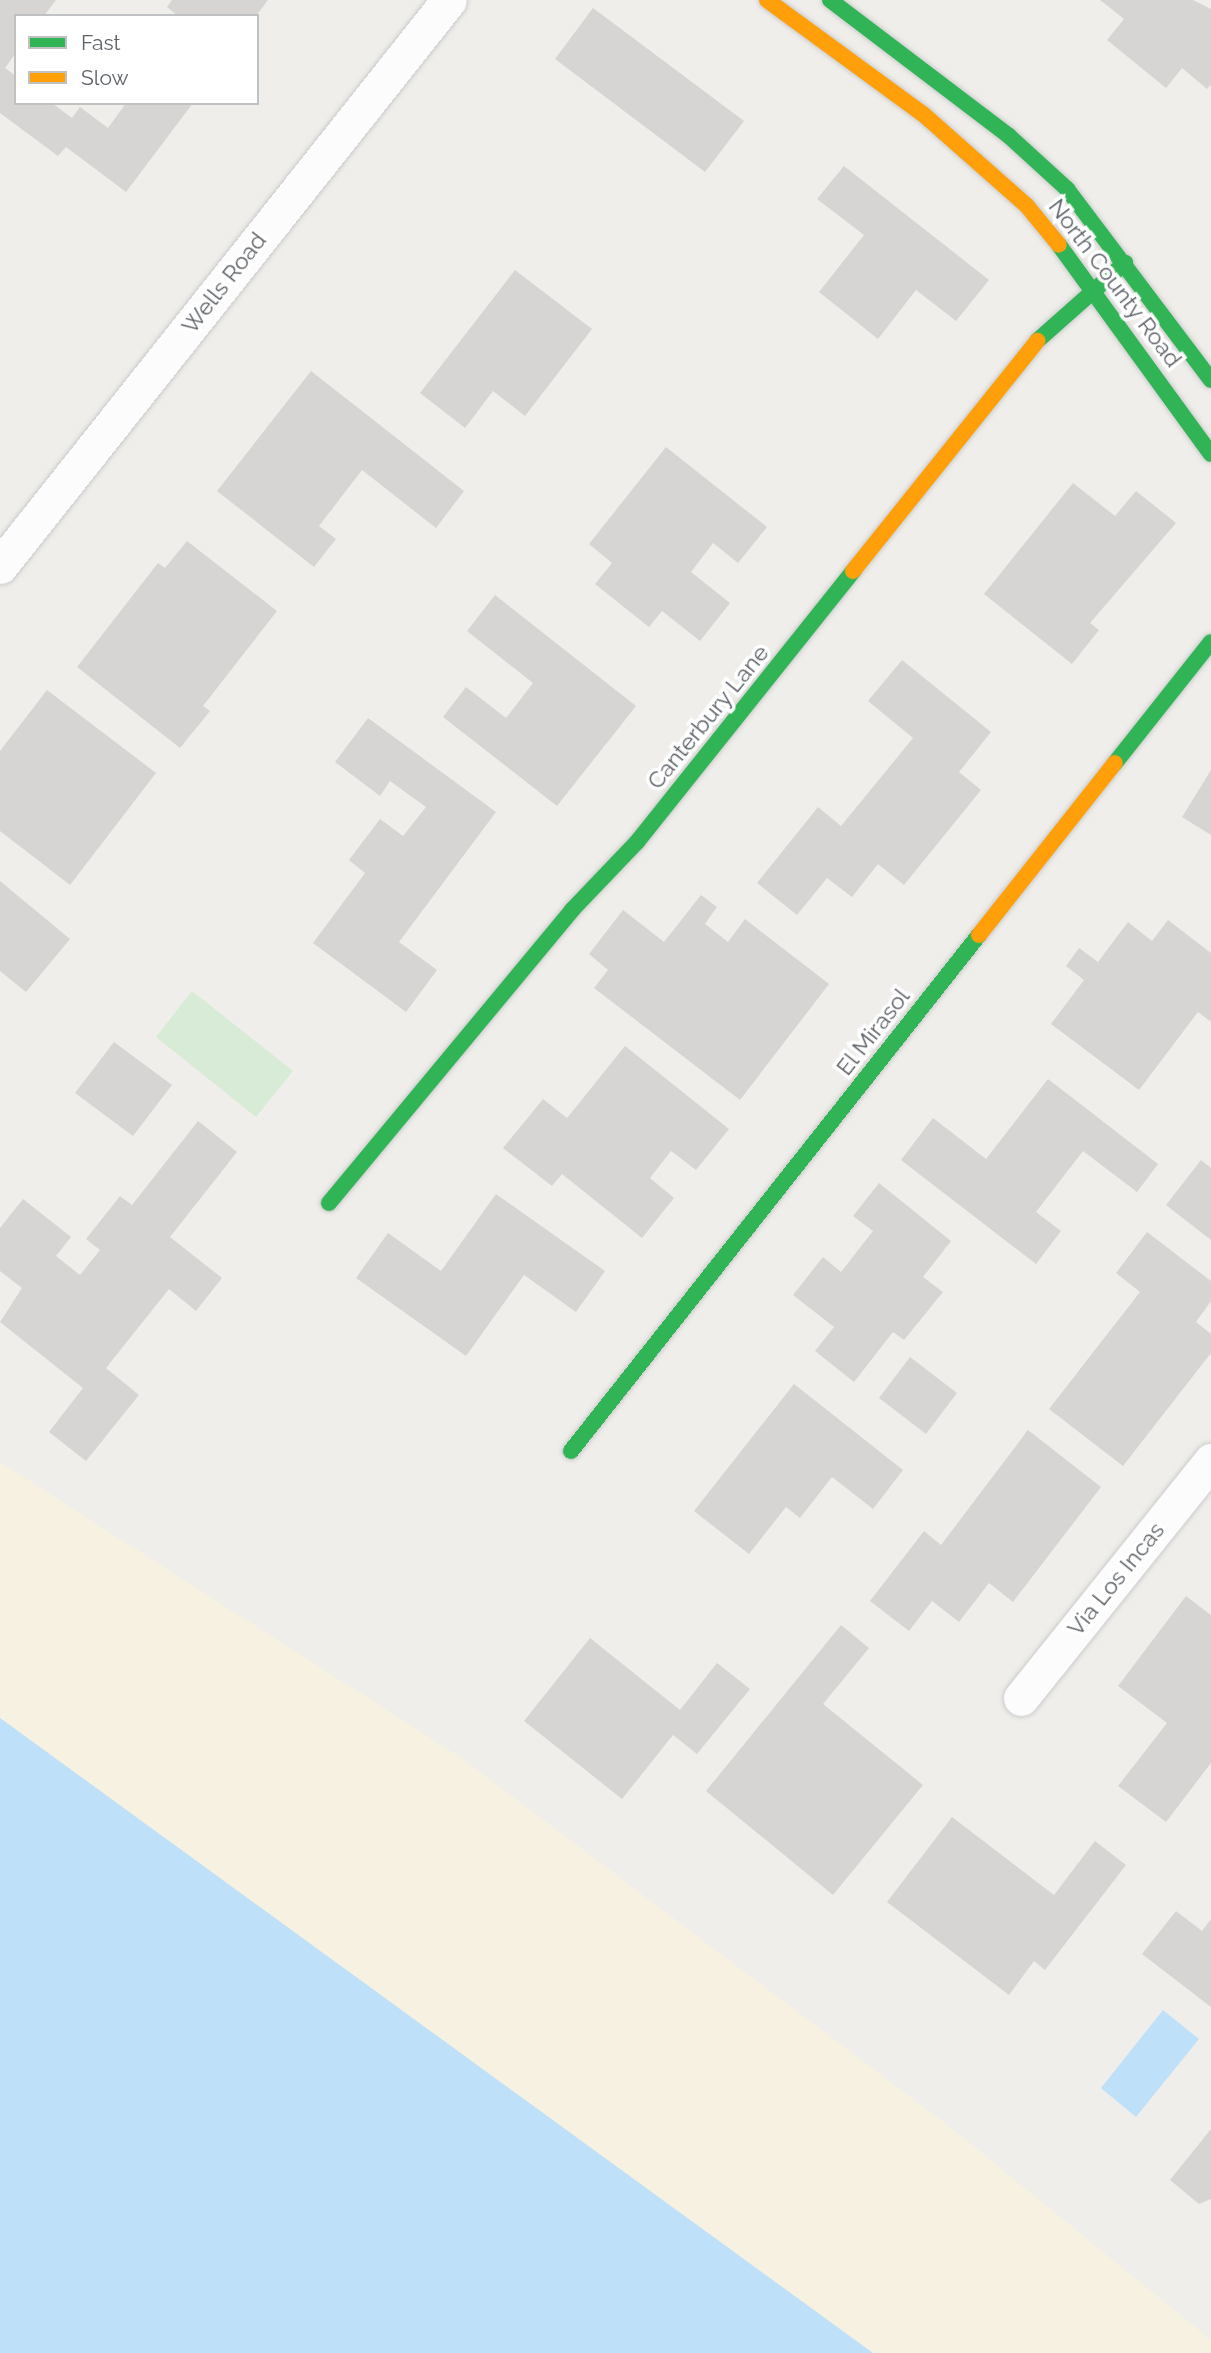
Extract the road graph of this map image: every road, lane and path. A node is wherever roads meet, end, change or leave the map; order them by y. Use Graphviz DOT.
graph roads {
  1 [pos="449,0"];
  2 [pos="767,0"];
  3 [pos="830,0"];
  4 [pos="1125,263"];
  5 [pos="1094,286"];
  6 [pos="1211,380"];
  7 [pos="1211,454"];
  8 [pos="0,566"];
  9 [pos="1211,642"];
  10 [pos="329,1203"];
  11 [pos="570,1451"];
  12 [pos="1211,1461"];
  13 [pos="1021,1698"];
  1 -- 8 [label="street, Wells Road"];
  2 -- 5 [label="street, North County Road"];
  3 -- 4 [label="street, North County Road"];
  4 -- 5 [label="street, Canterbury Lane"];
  4 -- 6 [label="street, North County Road"];
  5 -- 7 [label="street, North County Road"];
  5 -- 10 [label="street, Canterbury Lane"];
  9 -- 11 [label="street, El Mirasol"];
  12 -- 13 [label="street, Via Los Incas"];
}
